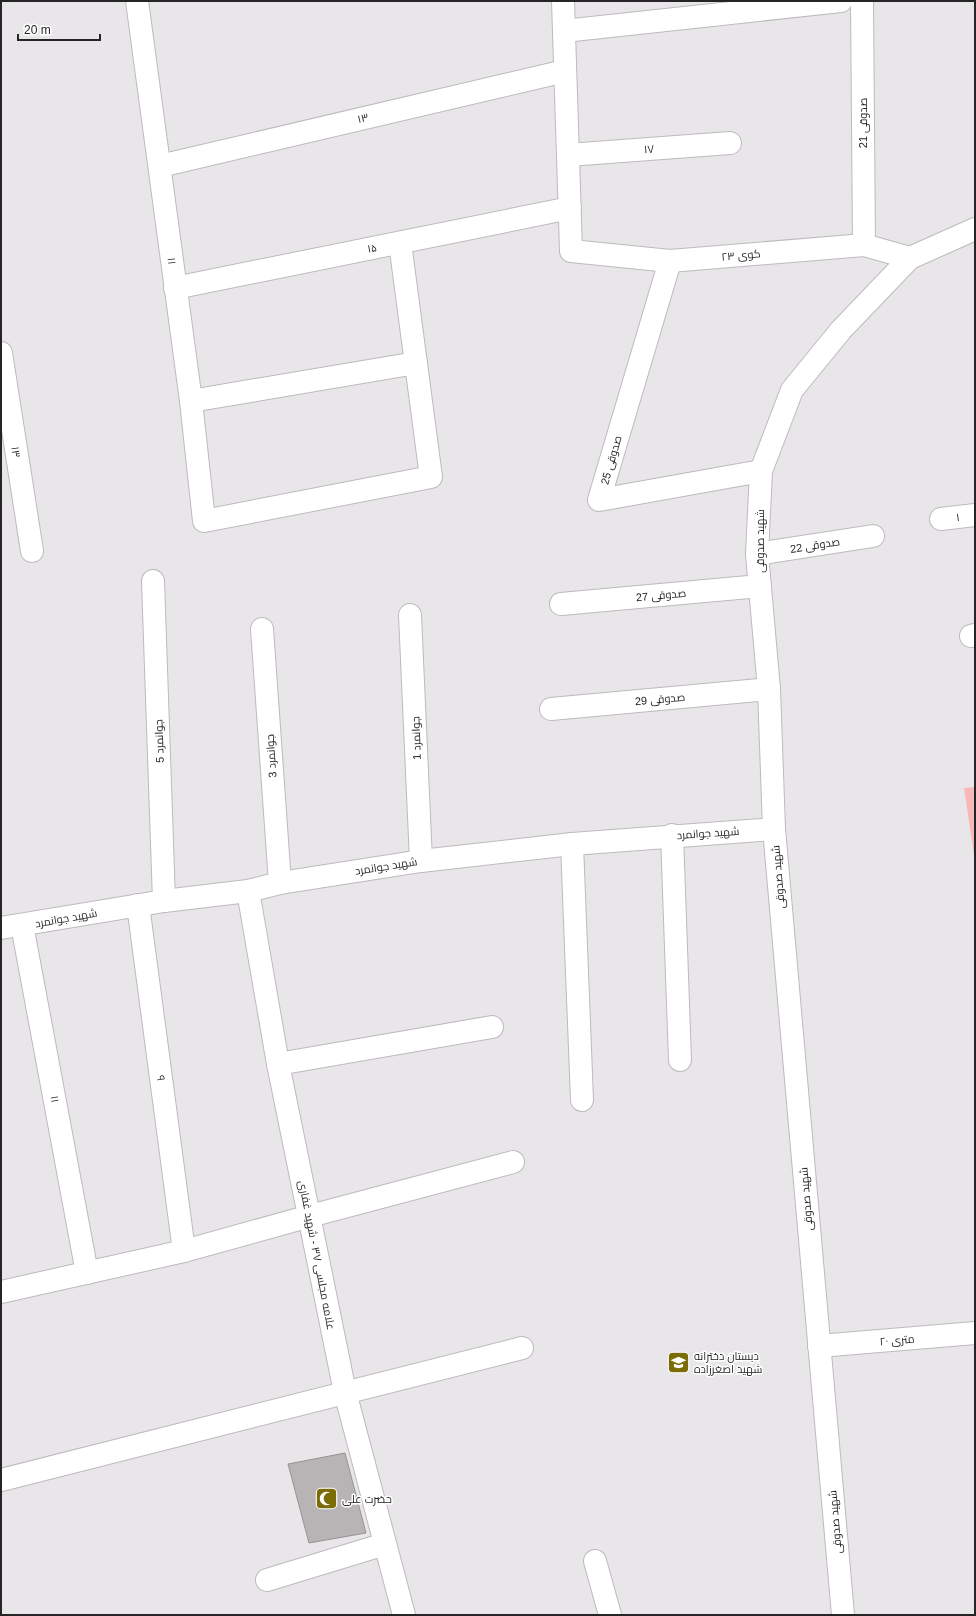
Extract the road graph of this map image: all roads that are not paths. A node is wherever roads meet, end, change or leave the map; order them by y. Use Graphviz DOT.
graph roads {
  1 [pos="137,1"];
  2 [pos="563,1"];
  3 [pos="841,1"];
  4 [pos="862,1"];
  5 [pos="564,31"];
  6 [pos="565,71"];
  7 [pos="730,143"];
  8 [pos="568,155"];
  9 [pos="160,166"];
  10 [pos="570,208"];
  11 [pos="975,229"];
  12 [pos="400,243"];
  13 [pos="864,245"];
  14 [pos="910,258"];
  15 [pos="670,261"];
  16 [pos="175,288"];
  17 [pos="1,353"];
  18 [pos="416,363"];
  19 [pos="190,401"];
  20 [pos="761,471"];
  21 [pos="975,515"];
  22 [pos="941,519"];
  23 [pos="874,536"];
  24 [pos="32,551"];
  25 [pos="757,554"];
  26 [pos="154,581"];
  27 [pos="760,586"];
  28 [pos="562,604"];
  29 [pos="410,615"];
  30 [pos="262,628"];
  31 [pos="768,690"];
  32 [pos="551,709"];
  33 [pos="774,829"];
  34 [pos="672,835"];
  35 [pos="572,844"];
  36 [pos="421,861"];
  37 [pos="280,883"];
  38 [pos="248,891"];
  39 [pos="164,901"];
  40 [pos="138,905"];
  41 [pos="22,925"];
  42 [pos="1,928"];
  43 [pos="492,1027"];
  44 [pos="680,1060"];
  45 [pos="278,1064"];
  46 [pos="582,1100"];
  47 [pos="513,1162"];
  48 [pos="310,1216"];
  49 [pos="184,1252"];
  50 [pos="87,1273"];
  51 [pos="1,1292"];
  52 [pos="975,1333"];
  53 [pos="819,1346"];
  54 [pos="522,1348"];
  55 [pos="345,1392"];
  56 [pos="1,1480"];
  57 [pos="385,1544"];
  58 [pos="596,1561"];
  59 [pos="267,1580"];
  60 [pos="404,1615"];
  61 [pos="610,1615"];
  62 [pos="843,1615"];
  1 -- 9 [label="street, ۱۱"];
  2 -- 5 [label="street"];
  3 -- 5 [label="street"];
  4 -- 13 [label="street, صدوقی 21"];
  5 -- 6 [label="street"];
  6 -- 8 [label="street"];
  6 -- 9 [label="street, ۱۳"];
  7 -- 8 [label="street, ۱۷"];
  8 -- 10 [label="street"];
  9 -- 16 [label="street, ۱۱"];
  10 -- 12 [label="street, ۱۵"];
  10 -- 15 [label="street, کوی ۲۳"];
  11 -- 14 [label="street, شهید صدوقی"];
  12 -- 16 [label="street, ۱۵"];
  12 -- 18 [label="street"];
  13 -- 14 [label="street, کوی ۲۳"];
  13 -- 15 [label="street, کوی ۲۳"];
  14 -- 20 [label="street, شهید صدوقی"];
  15 -- 20 [label="street, صدوقی 25"];
  16 -- 19 [label="street, ۱۱"];
  17 -- 24 [label="street, ۱۳"];
  18 -- 19 [label="street"];
  18 -- 19 [label="street, ۱۱"];
  20 -- 25 [label="street, شهید صدوقی"];
  21 -- 22 [label="street, ۱"];
  23 -- 25 [label="street, صدوقی 22"];
  25 -- 27 [label="street, شهید صدوقی"];
  26 -- 39 [label="street, جوانمرد 5"];
  27 -- 28 [label="street, صدوقی 27"];
  27 -- 31 [label="street, شهید صدوقی"];
  29 -- 36 [label="street, جوانمرد 1"];
  30 -- 37 [label="street, جوانمرد 3"];
  31 -- 32 [label="street, صدوقی 29"];
  31 -- 33 [label="street, شهید صدوقی"];
  33 -- 34 [label="street, شهید جوانمرد"];
  33 -- 53 [label="street, شهید صدوقی"];
  34 -- 35 [label="street, شهید جوانمرد"];
  34 -- 44 [label="street"];
  35 -- 36 [label="street, شهید جوانمرد"];
  35 -- 46 [label="street"];
  36 -- 37 [label="street, شهید جوانمرد"];
  37 -- 38 [label="street, شهید جوانمرد"];
  38 -- 39 [label="street, شهید جوانمرد"];
  38 -- 45 [label="street, علامه مجلسی ۳۷ - شهید غفاری"];
  39 -- 40 [label="street, شهید جوانمرد"];
  40 -- 41 [label="street, شهید جوانمرد"];
  40 -- 49 [label="street, ۹"];
  41 -- 42 [label="street, شهید جوانمرد"];
  41 -- 50 [label="street, ۱۱"];
  43 -- 45 [label="street"];
  45 -- 48 [label="street, علامه مجلسی ۳۷ - شهید غفاری"];
  47 -- 48 [label="street"];
  48 -- 49 [label="street"];
  48 -- 55 [label="street, علامه مجلسی ۳۷ - شهید غفاری"];
  49 -- 50 [label="street"];
  50 -- 51 [label="street"];
  52 -- 53 [label="street, ۲۰ متری"];
  53 -- 62 [label="street, شهید صدوقی"];
  54 -- 55 [label="street"];
  55 -- 56 [label="street"];
  55 -- 57 [label="street, علامه مجلسی ۳۷ - شهید غفاری"];
  57 -- 59 [label="street"];
  57 -- 60 [label="street, علامه مجلسی ۳۷ - شهید غفاری"];
  58 -- 61 [label="street"];
}
